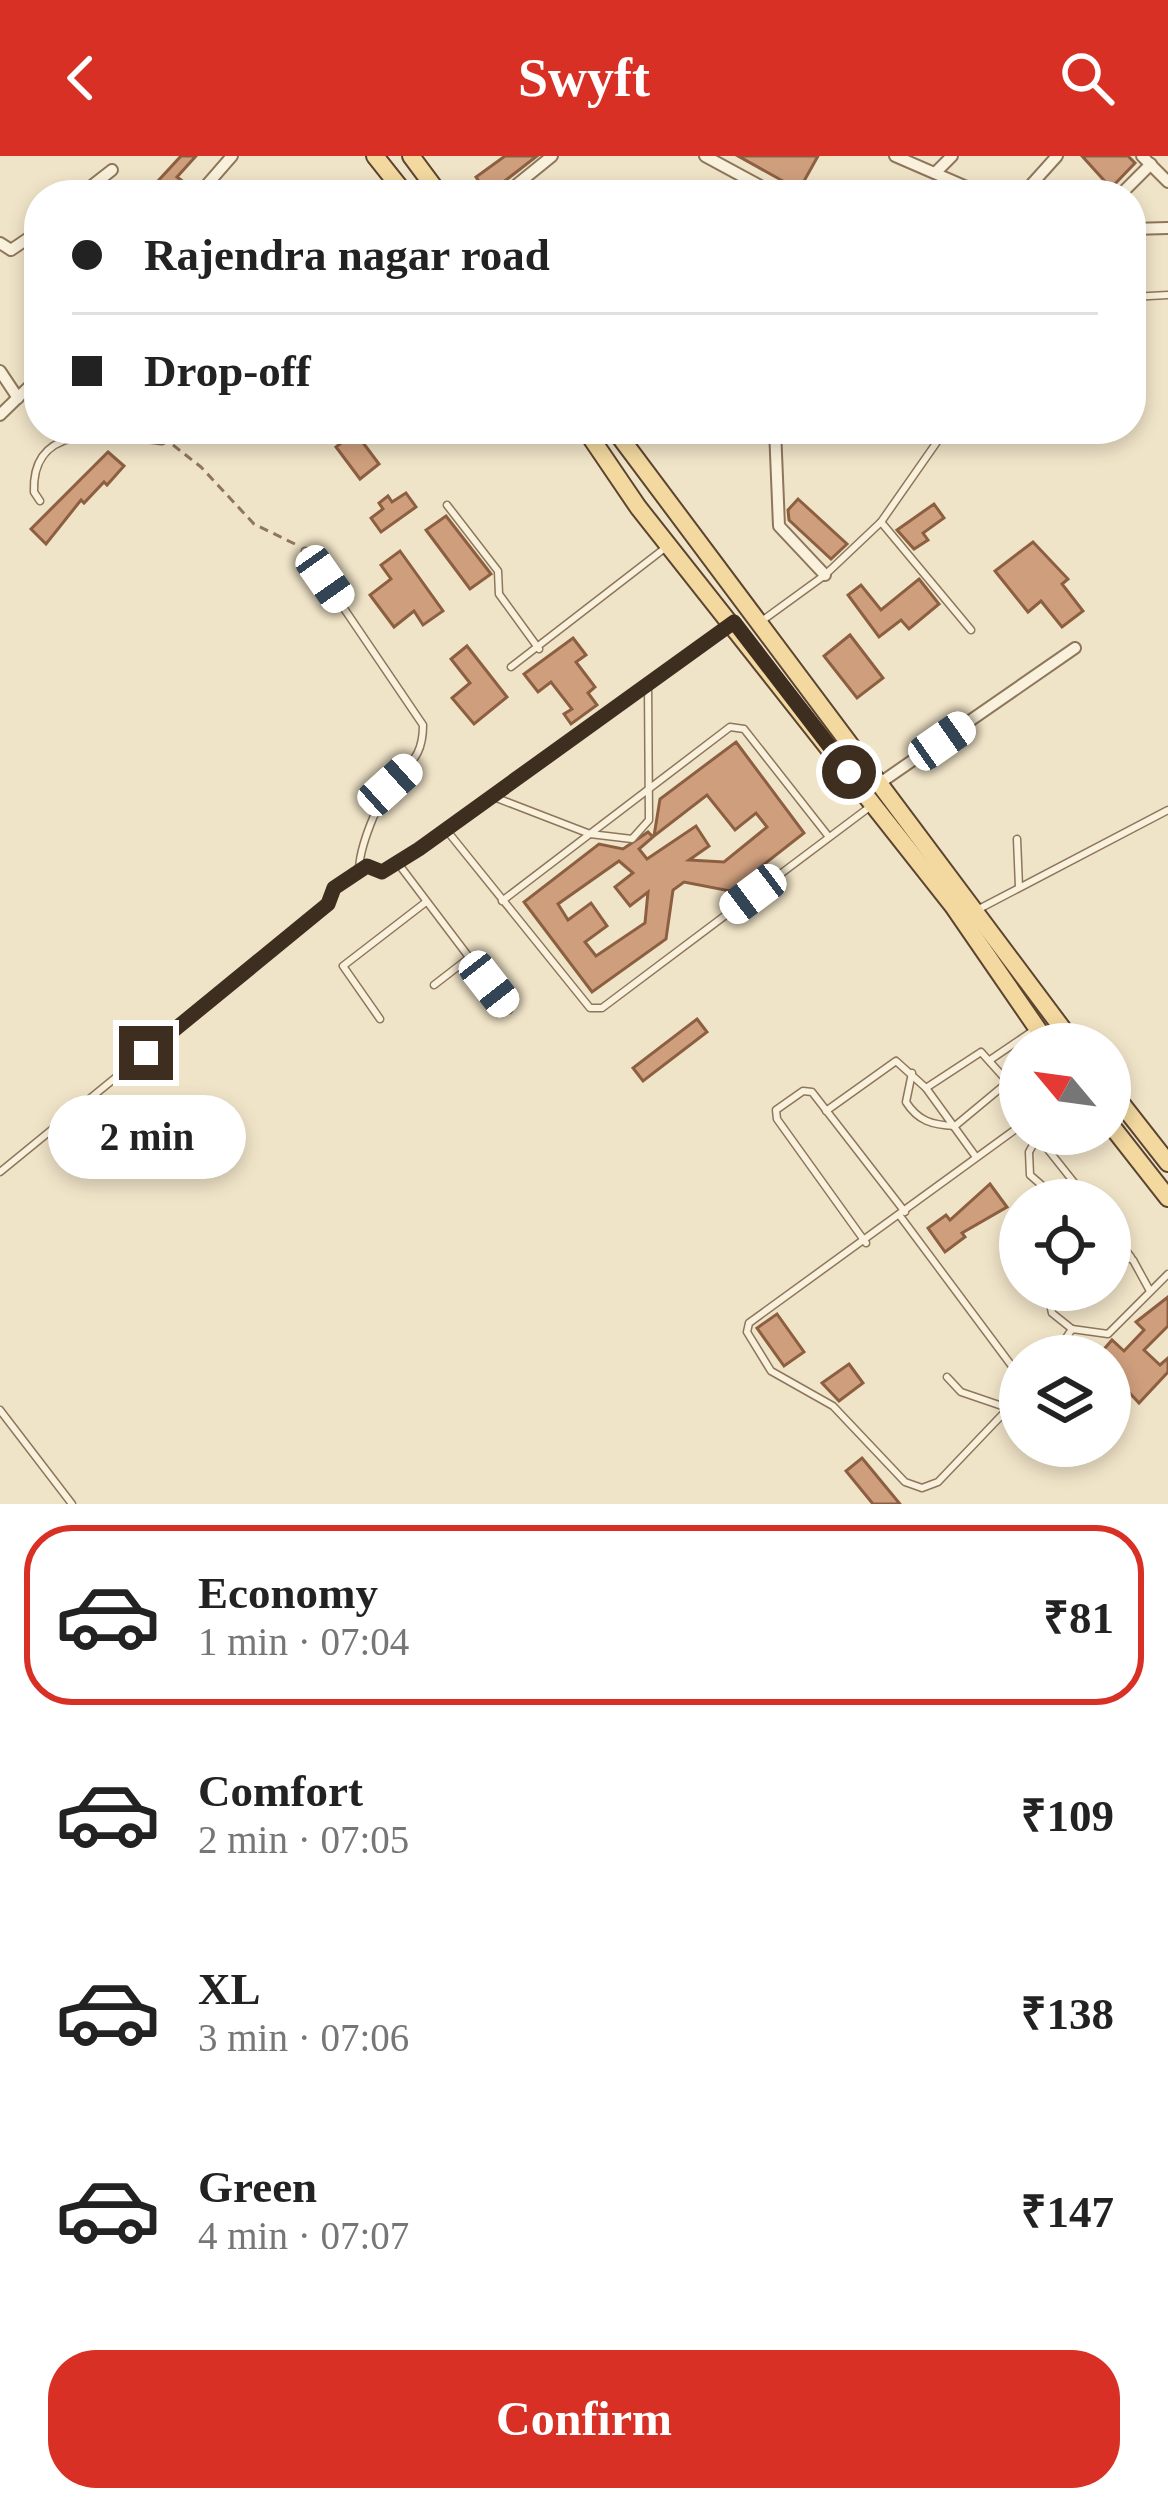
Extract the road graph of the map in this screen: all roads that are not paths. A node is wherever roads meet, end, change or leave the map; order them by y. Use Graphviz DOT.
graph roads {
  1 [pos="232,156"];
  2 [pos="375,156"];
  3 [pos="552,156"];
  4 [pos="705,156"];
  5 [pos="895,156"];
  6 [pos="952,156"];
  7 [pos="1057,156"];
  8 [pos="1147,160"];
  9 [pos="112,170"];
  10 [pos="935,172"];
  11 [pos="99,180"];
  12 [pos="211,180"];
  13 [pos="394,180"];
  14 [pos="522,180"];
  15 [pos="749,180"];
  16 [pos="952,180"];
  17 [pos="1035,180"];
  18 [pos="1168,182"];
  19 [pos="0,371"];
  20 [pos="24,392"];
  21 [pos="18,398"];
  22 [pos="0,415"];
  23 [pos="60,444"];
  24 [pos="596,444"];
  25 [pos="625,444"];
  26 [pos="776,444"];
  27 [pos="936,444"];
  28 [pos="40,501"];
  29 [pos="447,505"];
  30 [pos="881,522"];
  31 [pos="668,545"];
  32 [pos="305,551"];
  33 [pos="824,575"];
  34 [pos="734,622"];
  35 [pos="760,622"];
  36 [pos="971,630"];
  37 [pos="1075,648"];
  38 [pos="539,649"];
  39 [pos="511,668"];
  40 [pos="783,670"];
  41 [pos="648,685"];
  42 [pos="880,783"];
  43 [pos="652,787"];
  44 [pos="494,796"];
  45 [pos="874,804"];
  46 [pos="1168,810"];
  47 [pos="447,831"];
  48 [pos="590,834"];
  49 [pos="829,837"];
  50 [pos="1017,839"];
  51 [pos="397,862"];
  52 [pos="358,872"];
  53 [pos="1019,887"];
  54 [pos="502,901"];
  55 [pos="426,902"];
  56 [pos="974,912"];
  57 [pos="469,958"];
  58 [pos="434,985"];
  59 [pos="509,1010"];
  60 [pos="380,1019"];
  61 [pos="1033,1023"];
  62 [pos="1058,1023"];
  63 [pos="999,1057"];
  64 [pos="990,1060"];
  65 [pos="999,1072"];
  66 [pos="912,1073"];
  67 [pos="926,1088"];
  68 [pos="999,1089"];
  69 [pos="826,1111"];
  70 [pos="1131,1115"];
  71 [pos="955,1126"];
  72 [pos="999,1142"];
  73 [pos="1131,1151"];
  74 [pos="1053,1155"];
  75 [pos="977,1159"];
  76 [pos="1168,1162"];
  77 [pos="0,1172"];
  78 [pos="1072,1179"];
  79 [pos="1168,1198"];
  80 [pos="903,1215"];
  81 [pos="866,1243"];
  82 [pos="1131,1257"];
  83 [pos="1133,1260"];
  84 [pos="1168,1274"];
  85 [pos="1150,1291"];
  86 [pos="1052,1311"];
  87 [pos="1072,1328"];
  88 [pos="1068,1335"];
  89 [pos="999,1348"];
  90 [pos="946,1377"];
  91 [pos="999,1405"];
  92 [pos="0,1410"];
  93 [pos="999,1415"];
  94 [pos="73,1504"];
  1 -- 12 [label="street"];
  2 -- 13 [label="main road"];
  3 -- 14 [label="street"];
  4 -- 15 [label="street"];
  5 -- 10 [label="street"];
  6 -- 10 [label="street"];
  7 -- 17 [label="street"];
  8 -- 18 [label="street"];
  9 -- 11 [label="street"];
  10 -- 16 [label="street"];
  19 -- 21 [label="street"];
  20 -- 21 [label="street"];
  21 -- 22 [label="street"];
  23 -- 28 [label="lane"];
  24 -- 31 [label="main road"];
  25 -- 35 [label="main road"];
  26 -- 33 [label="street"];
  27 -- 30 [label="lane"];
  29 -- 38 [label="lane"];
  30 -- 33 [label="lane"];
  30 -- 36 [label="lane"];
  31 -- 34 [label="main road"];
  31 -- 38 [label="lane"];
  32 -- 52 [label="lane"];
  33 -- 35 [label="lane"];
  34 -- 40 [label="main road"];
  34 -- 41 [label="lane"];
  35 -- 40 [label="main road"];
  37 -- 42 [label="street"];
  38 -- 39 [label="lane"];
  40 -- 42 [label="main road"];
  40 -- 45 [label="main road"];
  41 -- 43 [label="lane"];
  41 -- 44 [label="lane"];
  42 -- 56 [label="main road"];
  43 -- 48 [label="lane"];
  43 -- 48 [label="lane"];
  43 -- 49 [label="lane"];
  44 -- 47 [label="lane"];
  44 -- 48 [label="lane"];
  45 -- 49 [label="lane"];
  45 -- 61 [label="main road"];
  46 -- 53 [label="lane"];
  47 -- 51 [label="lane"];
  47 -- 54 [label="lane"];
  48 -- 54 [label="lane"];
  49 -- 54 [label="lane"];
  50 -- 53 [label="lane"];
  51 -- 52 [label="lane"];
  51 -- 55 [label="lane"];
  52 -- 77 [label="lane"];
  53 -- 56 [label="lane"];
  55 -- 57 [label="lane"];
  55 -- 60 [label="lane"];
  56 -- 62 [label="main road"];
  57 -- 58 [label="lane"];
  57 -- 59 [label="lane"];
  63 -- 64 [label="lane"];
  64 -- 65 [label="lane"];
  64 -- 67 [label="lane"];
  66 -- 67 [label="lane"];
  66 -- 69 [label="lane"];
  66 -- 71 [label="lane"];
  67 -- 71 [label="lane"];
  68 -- 71 [label="lane"];
  69 -- 80 [label="lane"];
  69 -- 81 [label="lane"];
  70 -- 76 [label="main road"];
  71 -- 75 [label="lane"];
  72 -- 75 [label="lane"];
  73 -- 79 [label="main road"];
  74 -- 78 [label="lane"];
  75 -- 80 [label="lane"];
  80 -- 81 [label="lane"];
  80 -- 89 [label="lane"];
  81 -- 93 [label="lane"];
  82 -- 83 [label="lane"];
  83 -- 85 [label="lane"];
  84 -- 85 [label="lane"];
  85 -- 87 [label="lane"];
  86 -- 87 [label="lane"];
  87 -- 88 [label="lane"];
  90 -- 91 [label="lane"];
  92 -- 94 [label="lane"];
}
